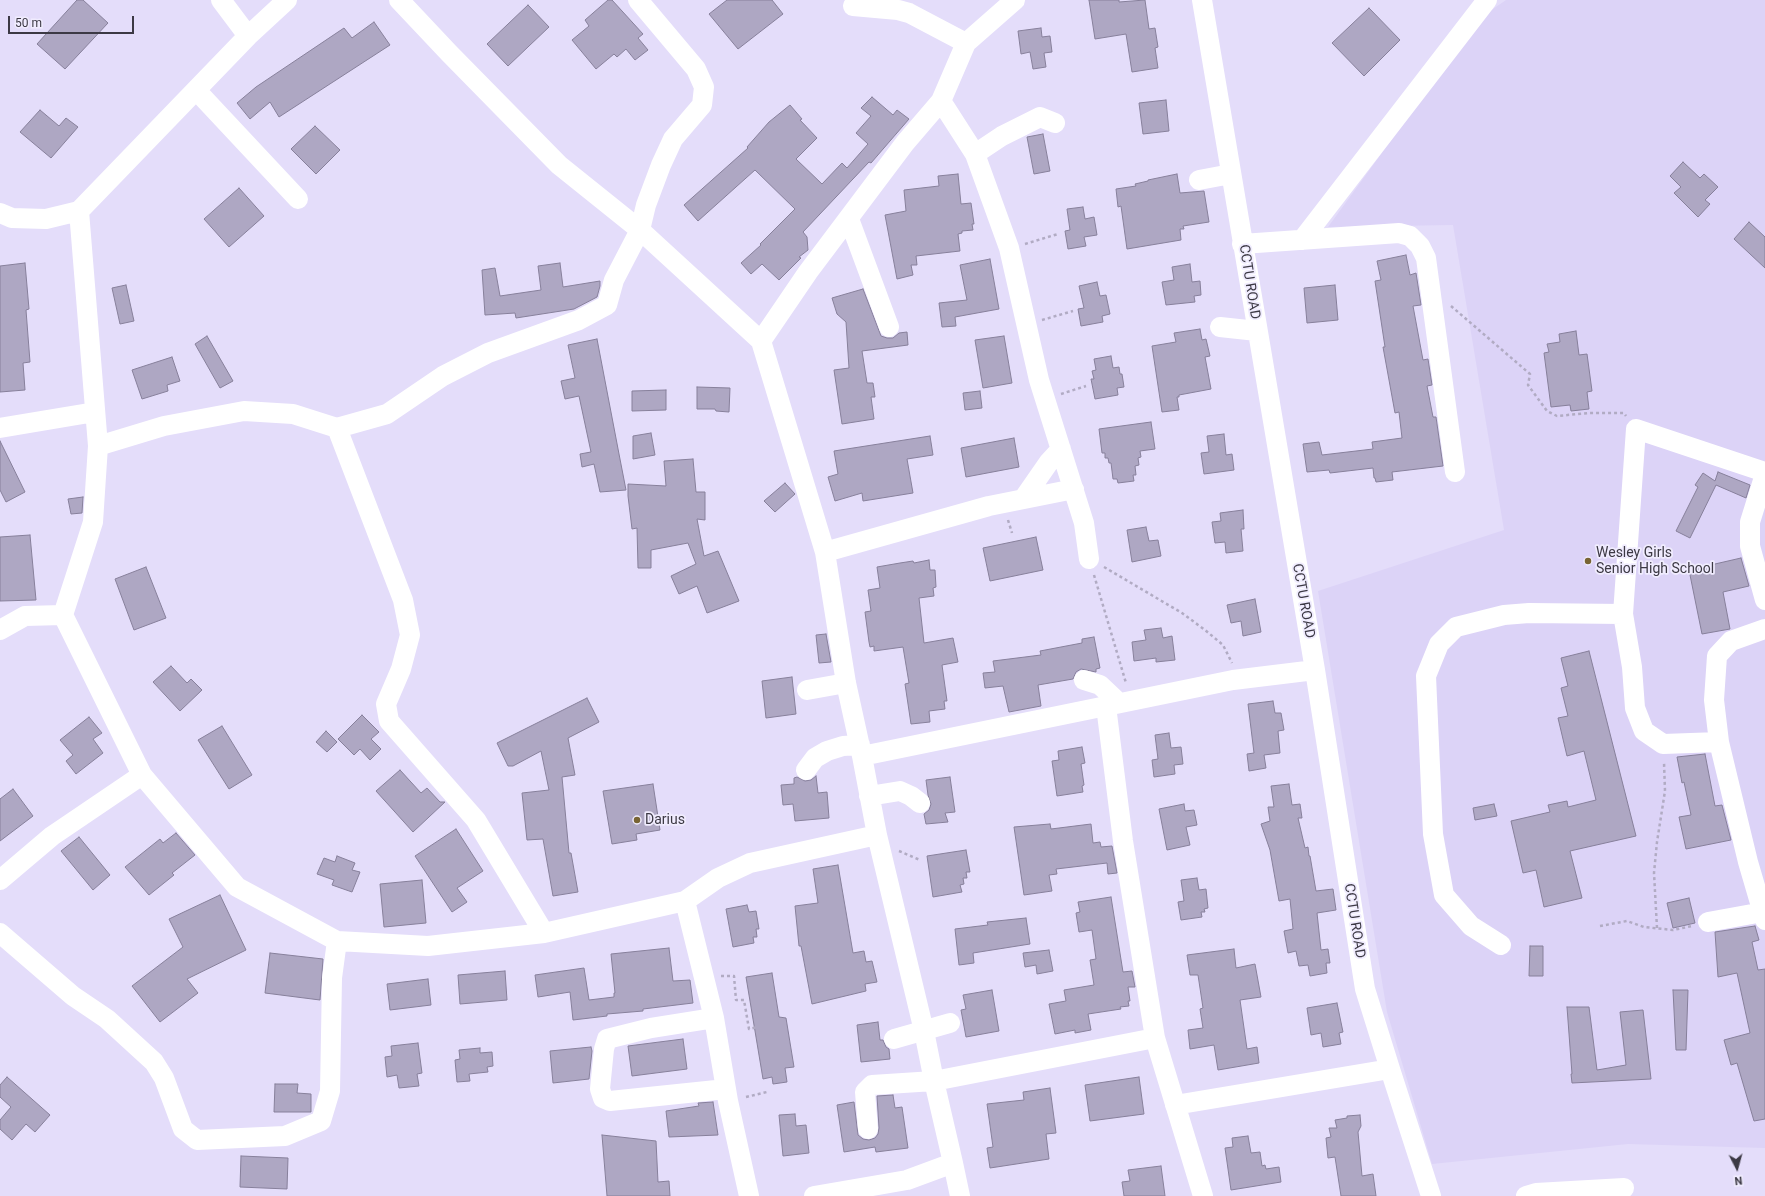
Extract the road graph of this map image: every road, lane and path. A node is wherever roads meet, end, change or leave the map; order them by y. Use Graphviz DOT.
graph roads {
  1 [pos="221,0"];
  2 [pos="287,0"];
  3 [pos="399,0"];
  4 [pos="638,0"];
  5 [pos="1014,0"];
  6 [pos="1202,0"];
  7 [pos="1487,0"];
  8 [pos="853,6"];
  9 [pos="248,36"];
  10 [pos="966,43"];
  11 [pos="196,90"];
  12 [pos="941,101"];
  13 [pos="1055,123"];
  14 [pos="975,154"];
  15 [pos="1231,174"];
  16 [pos="1199,180"];
  17 [pos="298,199"];
  18 [pos="79,211"];
  19 [pos="0,213"];
  20 [pos="849,219"];
  21 [pos="640,230"];
  22 [pos="1058,234"];
  23 [pos="1302,240"];
  24 [pos="1242,244"];
  25 [pos="1009,248"];
  26 [pos="1449,299"];
  27 [pos="1073,311"];
  28 [pos="1026,324"];
  29 [pos="889,327"];
  30 [pos="1220,327"];
  31 [pos="1257,331"];
  32 [pos="761,341"];
  33 [pos="1086,386"];
  34 [pos="1046,400"];
  35 [pos="95,412"];
  36 [pos="0,428"];
  37 [pos="337,428"];
  38 [pos="1636,429"];
  39 [pos="98,446"];
  40 [pos="1061,449"];
  41 [pos="1455,472"];
  42 [pos="1765,473"];
  43 [pos="1074,489"];
  44 [pos="1024,498"];
  45 [pos="825,552"];
  46 [pos="1089,559"];
  47 [pos="1765,600"];
  48 [pos="1623,614"];
  49 [pos="62,615"];
  50 [pos="1765,629"];
  51 [pos="0,630"];
  52 [pos="1315,670"];
  53 [pos="1084,680"];
  54 [pos="1233,680"];
  55 [pos="846,683"];
  56 [pos="807,690"];
  57 [pos="1118,703"];
  58 [pos="1719,742"];
  59 [pos="1663,744"];
  60 [pos="861,750"];
  61 [pos="806,770"];
  62 [pos="142,775"];
  63 [pos="869,796"];
  64 [pos="920,803"];
  65 [pos="877,835"];
  66 [pos="0,880"];
  67 [pos="685,901"];
  68 [pos="1764,916"];
  69 [pos="1708,922"];
  70 [pos="1600,926"];
  71 [pos="1657,928"];
  72 [pos="0,933"];
  73 [pos="544,933"];
  74 [pos="337,941"];
  75 [pos="1501,944"];
  76 [pos="704,976"];
  77 [pos="714,1018"];
  78 [pos="950,1023"];
  79 [pos="758,1027"];
  80 [pos="924,1031"];
  81 [pos="1155,1038"];
  82 [pos="894,1039"];
  83 [pos="1390,1069"];
  84 [pos="934,1081"];
  85 [pos="767,1092"];
  86 [pos="727,1095"];
  87 [pos="1175,1105"];
  88 [pos="868,1129"];
  89 [pos="953,1163"];
  90 [pos="1624,1188"];
  91 [pos="1197,1195"];
  92 [pos="749,1196"];
  93 [pos="814,1196"];
  94 [pos="960,1196"];
  95 [pos="1431,1196"];
  96 [pos="1526,1196"];
  1 -- 9 [label="street"];
  2 -- 9 [label="street"];
  3 -- 21 [label="street"];
  4 -- 21 [label="street"];
  5 -- 10 [label="street"];
  6 -- 15 [label="street, CCTU ROAD"];
  7 -- 23 [label="street"];
  8 -- 10 [label="street"];
  9 -- 11 [label="street"];
  10 -- 12 [label="street"];
  11 -- 17 [label="street"];
  11 -- 18 [label="street"];
  12 -- 14 [label="street"];
  12 -- 20 [label="street"];
  13 -- 14 [label="street"];
  14 -- 25 [label="street"];
  15 -- 16 [label="street"];
  15 -- 24 [label="street, CCTU ROAD"];
  18 -- 19 [label="street"];
  18 -- 35 [label="street"];
  20 -- 29 [label="street"];
  20 -- 32 [label="street"];
  21 -- 32 [label="street"];
  21 -- 37 [label="street"];
  22 -- 25 [label="path"];
  23 -- 24 [label="street"];
  23 -- 41 [label="street"];
  24 -- 31 [label="street, CCTU ROAD"];
  25 -- 28 [label="street"];
  26 -- 38 [label="path"];
  27 -- 28 [label="path"];
  28 -- 34 [label="street"];
  30 -- 31 [label="street"];
  31 -- 52 [label="street, CCTU ROAD"];
  32 -- 45 [label="street"];
  33 -- 34 [label="path"];
  34 -- 40 [label="street"];
  35 -- 36 [label="street"];
  35 -- 39 [label="street"];
  37 -- 39 [label="street"];
  37 -- 73 [label="street"];
  38 -- 42 [label="street"];
  38 -- 48 [label="street"];
  39 -- 49 [label="street"];
  40 -- 43 [label="street"];
  40 -- 44 [label="street"];
  42 -- 47 [label="street"];
  43 -- 44 [label="street"];
  43 -- 46 [label="street"];
  44 -- 45 [label="street"];
  45 -- 55 [label="street"];
  46 -- 54 [label="path"];
  46 -- 57 [label="path"];
  48 -- 59 [label="street"];
  48 -- 75 [label="street"];
  49 -- 51 [label="street"];
  49 -- 62 [label="street"];
  50 -- 58 [label="street"];
  52 -- 54 [label="street"];
  52 -- 83 [label="street, CCTU ROAD"];
  53 -- 57 [label="street"];
  54 -- 57 [label="street"];
  55 -- 56 [label="street"];
  55 -- 60 [label="street"];
  57 -- 60 [label="street"];
  57 -- 81 [label="street"];
  58 -- 59 [label="street"];
  58 -- 68 [label="street"];
  59 -- 71 [label="path"];
  60 -- 61 [label="street"];
  60 -- 63 [label="street"];
  62 -- 66 [label="street"];
  62 -- 74 [label="street"];
  63 -- 64 [label="street"];
  63 -- 65 [label="street"];
  65 -- 67 [label="street"];
  65 -- 80 [label="street"];
  67 -- 73 [label="street"];
  67 -- 76 [label="street"];
  68 -- 69 [label="street"];
  69 -- 71 [label="path"];
  70 -- 71 [label="path"];
  72 -- 74 [label="street"];
  73 -- 74 [label="street"];
  76 -- 77 [label="street"];
  76 -- 79 [label="path"];
  77 -- 86 [label="street"];
  77 -- 86 [label="street"];
  78 -- 80 [label="street"];
  80 -- 82 [label="street"];
  80 -- 84 [label="street"];
  81 -- 84 [label="street"];
  81 -- 87 [label="street"];
  83 -- 87 [label="street"];
  83 -- 95 [label="street, CCTU ROAD"];
  84 -- 88 [label="street"];
  84 -- 89 [label="street"];
  85 -- 86 [label="path"];
  86 -- 92 [label="street"];
  87 -- 91 [label="street"];
  89 -- 93 [label="street"];
  89 -- 94 [label="street"];
  90 -- 96 [label="street"];
}
